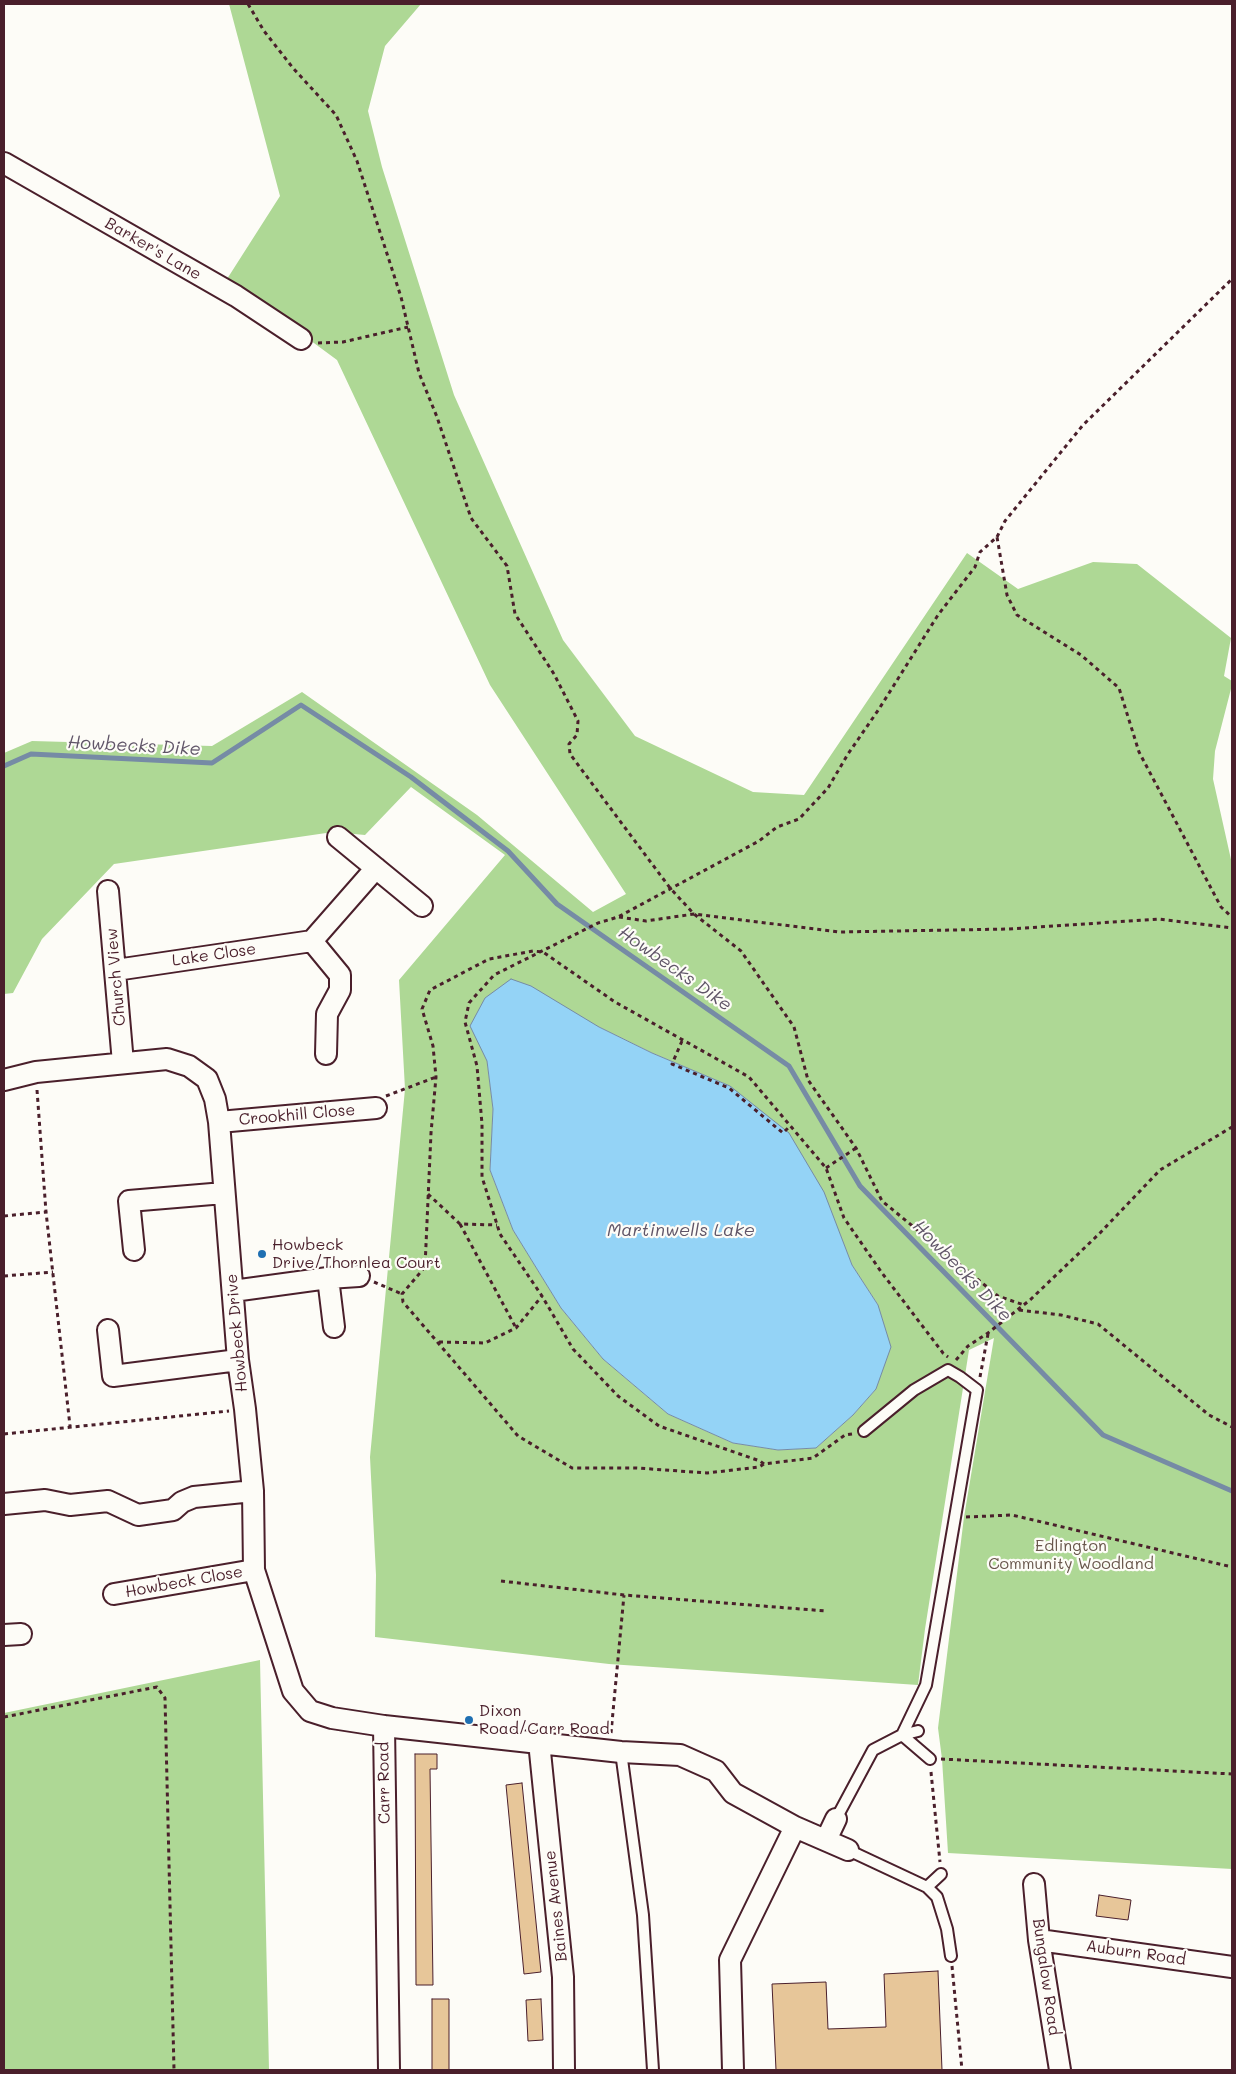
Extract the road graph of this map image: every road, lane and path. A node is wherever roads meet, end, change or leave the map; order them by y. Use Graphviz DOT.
graph roads {
  1 [pos="248,4"];
  2 [pos="4,163"];
  3 [pos="1232,278"];
  4 [pos="408,327"];
  5 [pos="301,339"];
  6 [pos="997,537"];
  7 [pos="338,837"];
  8 [pos="376,868"];
  9 [pos="670,888"];
  10 [pos="108,891"];
  11 [pos="422,906"];
  12 [pos="694,914"];
  13 [pos="618,917"];
  14 [pos="1232,917"];
  15 [pos="1232,928"];
  16 [pos="312,941"];
  17 [pos="543,952"];
  18 [pos="116,970"];
  19 [pos="682,1041"];
  20 [pos="326,1054"];
  21 [pos="123,1063"];
  22 [pos="36,1072"];
  23 [pos="436,1077"];
  24 [pos="4,1080"];
  25 [pos="376,1108"];
  26 [pos="219,1122"];
  27 [pos="790,1126"];
  28 [pos="1232,1127"];
  29 [pos="856,1148"];
  30 [pos="826,1168"];
  31 [pos="224,1192"];
  32 [pos="428,1194"];
  33 [pos="46,1212"];
  34 [pos="4,1216"];
  35 [pos="460,1224"];
  36 [pos="497,1225"];
  37 [pos="134,1250"];
  38 [pos="53,1272"];
  39 [pos="4,1276"];
  40 [pos="359,1276"];
  41 [pos="328,1278"];
  42 [pos="233,1291"];
  43 [pos="402,1294"];
  44 [pos="542,1296"];
  45 [pos="1024,1305"];
  46 [pos="1019,1310"];
  47 [pos="334,1327"];
  48 [pos="516,1328"];
  49 [pos="108,1330"];
  50 [pos="988,1333"];
  51 [pos="439,1342"];
  52 [pos="238,1360"];
  53 [pos="977,1390"];
  54 [pos="245,1409"];
  55 [pos="70,1426"];
  56 [pos="1232,1427"];
  57 [pos="864,1431"];
  58 [pos="4,1434"];
  59 [pos="764,1464"];
  60 [pos="252,1491"];
  61 [pos="4,1504"];
  62 [pos="955,1516"];
  63 [pos="1232,1567"];
  64 [pos="254,1570"];
  65 [pos="501,1581"];
  66 [pos="114,1594"];
  67 [pos="624,1595"];
  68 [pos="826,1611"];
  69 [pos="4,1717"];
  70 [pos="384,1726"];
  71 [pos="918,1731"];
  72 [pos="902,1736"];
  73 [pos="540,1742"];
  74 [pos="615,1752"];
  75 [pos="930,1759"];
  76 [pos="1232,1774"];
  77 [pos="836,1819"];
  78 [pos="795,1826"];
  79 [pos="826,1840"];
  80 [pos="848,1850"];
  81 [pos="941,1874"];
  82 [pos="1034,1884"];
  83 [pos="926,1887"];
  84 [pos="1039,1940"];
  85 [pos="951,1956"];
  86 [pos="1232,1967"];
  87 [pos="174,2070"];
  88 [pos="389,2070"];
  89 [pos="564,2070"];
  90 [pos="653,2070"];
  91 [pos="733,2070"];
  92 [pos="962,2070"];
  93 [pos="1060,2070"];
  1 -- 4 [label="path"];
  2 -- 5 [label="street, Barker's Lane"];
  3 -- 6 [label="path"];
  4 -- 5 [label="path"];
  4 -- 9 [label="path"];
  6 -- 9 [label="path"];
  6 -- 14 [label="path"];
  7 -- 8 [label="street"];
  8 -- 11 [label="street"];
  8 -- 16 [label="street"];
  9 -- 12 [label="path"];
  9 -- 13 [label="path"];
  10 -- 18 [label="street, Church View"];
  12 -- 13 [label="path"];
  12 -- 15 [label="path"];
  12 -- 29 [label="path"];
  13 -- 17 [label="path"];
  16 -- 18 [label="street, Lake Close"];
  16 -- 20 [label="street"];
  17 -- 19 [label="path"];
  17 -- 23 [label="path"];
  17 -- 36 [label="path"];
  18 -- 21 [label="street, Church View"];
  19 -- 27 [label="path"];
  19 -- 27 [label="path"];
  21 -- 22 [label="street, Howbeck Drive"];
  21 -- 26 [label="street, Howbeck Drive"];
  22 -- 24 [label="street, Howbeck Drive"];
  22 -- 33 [label="path"];
  23 -- 25 [label="path"];
  23 -- 32 [label="path"];
  25 -- 26 [label="street, Crookhill Close"];
  26 -- 31 [label="street, Howbeck Drive"];
  27 -- 30 [label="path"];
  28 -- 45 [label="path"];
  29 -- 30 [label="path"];
  29 -- 45 [label="path"];
  30 -- 50 [label="path"];
  31 -- 37 [label="street"];
  31 -- 42 [label="street, Howbeck Drive"];
  32 -- 35 [label="path"];
  32 -- 43 [label="path"];
  33 -- 34 [label="path"];
  33 -- 38 [label="path"];
  35 -- 36 [label="path"];
  35 -- 48 [label="path"];
  36 -- 44 [label="path"];
  38 -- 39 [label="path"];
  38 -- 55 [label="path"];
  40 -- 41 [label="street"];
  40 -- 43 [label="path"];
  41 -- 42 [label="street"];
  41 -- 47 [label="street"];
  42 -- 52 [label="street, Howbeck Drive"];
  43 -- 51 [label="path"];
  44 -- 48 [label="path"];
  44 -- 59 [label="path"];
  45 -- 46 [label="path"];
  46 -- 50 [label="path"];
  46 -- 56 [label="path"];
  48 -- 51 [label="path"];
  49 -- 52 [label="street"];
  50 -- 53 [label="path"];
  51 -- 59 [label="path"];
  52 -- 54 [label="street, Howbeck Drive"];
  53 -- 57 [label="lane"];
  53 -- 62 [label="lane"];
  54 -- 55 [label="path"];
  54 -- 60 [label="street, Howbeck Drive"];
  55 -- 58 [label="path"];
  57 -- 59 [label="path"];
  60 -- 61 [label="street"];
  60 -- 64 [label="street, Howbeck Drive"];
  62 -- 63 [label="path"];
  62 -- 72 [label="lane"];
  64 -- 66 [label="street, Howbeck Close"];
  64 -- 70 [label="street, Howbeck Drive"];
  65 -- 67 [label="path"];
  67 -- 68 [label="path"];
  67 -- 74 [label="path"];
  69 -- 87 [label="path"];
  70 -- 73 [label="street, Carr Road"];
  70 -- 88 [label="street, Carr Road"];
  71 -- 72 [label="lane"];
  72 -- 75 [label="lane"];
  72 -- 77 [label="lane"];
  73 -- 74 [label="street, Carr Road"];
  73 -- 89 [label="street, Baines Avenue"];
  74 -- 78 [label="street, Carr Road"];
  74 -- 90 [label="lane"];
  75 -- 76 [label="path"];
  75 -- 81 [label="path"];
  77 -- 79 [label="street"];
  78 -- 79 [label="street, Carr Road"];
  78 -- 91 [label="street"];
  79 -- 80 [label="street, Carr Road"];
  80 -- 83 [label="lane"];
  81 -- 83 [label="lane"];
  82 -- 84 [label="street, Bungalow Road"];
  83 -- 85 [label="lane"];
  84 -- 86 [label="street, Auburn Road"];
  84 -- 93 [label="street, Bungalow Road"];
  85 -- 92 [label="path"];
}
